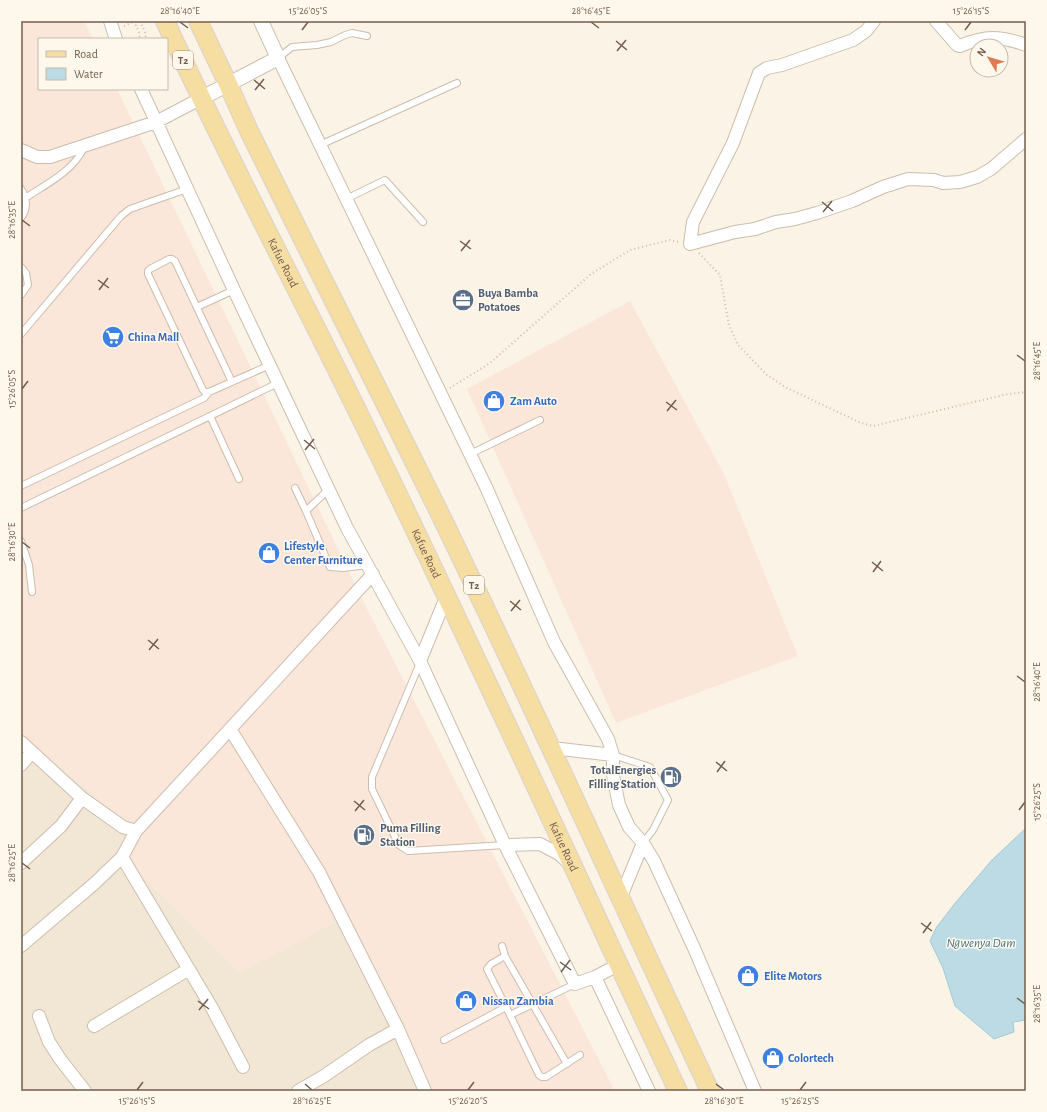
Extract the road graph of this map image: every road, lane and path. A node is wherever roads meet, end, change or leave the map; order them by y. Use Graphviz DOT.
graph roads {
  1 [pos="110,21"];
  2 [pos="134,21"];
  3 [pos="140,21"];
  4 [pos="165,21"];
  5 [pos="198,21"];
  6 [pos="261,21"];
  7 [pos="874,21"];
  8 [pos="936,21"];
  9 [pos="367,36"];
  10 [pos="116,38"];
  11 [pos="140,38"];
  12 [pos="146,38"];
  13 [pos="1026,45"];
  14 [pos="278,58"];
  15 [pos="457,83"];
  16 [pos="228,84"];
  17 [pos="141,90"];
  18 [pos="200,99"];
  19 [pos="156,122"];
  20 [pos="1026,139"];
  21 [pos="320,145"];
  22 [pos="84,146"];
  23 [pos="21,150"];
  24 [pos="187,188"];
  25 [pos="21,189"];
  26 [pos="25,198"];
  27 [pos="346,199"];
  28 [pos="21,218"];
  29 [pos="423,222"];
  30 [pos="690,244"];
  31 [pos="21,267"];
  32 [pos="234,290"];
  33 [pos="21,295"];
  34 [pos="197,307"];
  35 [pos="21,334"];
  36 [pos="270,365"];
  37 [pos="232,382"];
  38 [pos="278,383"];
  39 [pos="440,390"];
  40 [pos="209,392"];
  41 [pos="1026,392"];
  42 [pos="210,416"];
  43 [pos="540,420"];
  44 [pos="470,454"];
  45 [pos="239,479"];
  46 [pos="21,486"];
  47 [pos="295,488"];
  48 [pos="329,489"];
  49 [pos="21,508"];
  50 [pos="306,511"];
  51 [pos="21,541"];
  52 [pos="371,570"];
  53 [pos="32,592"];
  54 [pos="447,595"];
  55 [pos="420,661"];
  56 [pos="230,729"];
  57 [pos="21,742"];
  58 [pos="552,748"];
  59 [pos="32,752"];
  60 [pos="613,755"];
  61 [pos="21,765"];
  62 [pos="82,798"];
  63 [pos="136,831"];
  64 [pos="644,843"];
  65 [pos="505,845"];
  66 [pos="122,856"];
  67 [pos="21,863"];
  68 [pos="573,868"];
  69 [pos="620,899"];
  70 [pos="21,946"];
  71 [pos="502,946"];
  72 [pos="505,956"];
  73 [pos="618,965"];
  74 [pos="189,969"];
  75 [pos="595,977"];
  76 [pos="575,984"];
  77 [pos="532,1005"];
  78 [pos="506,1007"];
  79 [pos="510,1015"];
  80 [pos="38,1016"];
  81 [pos="94,1026"];
  82 [pos="398,1029"];
  83 [pos="444,1040"];
  84 [pos="580,1055"];
  85 [pos="567,1064"];
  86 [pos="243,1067"];
  87 [pos="85,1091"];
  88 [pos="298,1091"];
  89 [pos="425,1091"];
  90 [pos="648,1091"];
  91 [pos="678,1091"];
  92 [pos="710,1091"];
  93 [pos="755,1091"];
  1 -- 10 [label="street"];
  2 -- 11 [label="path"];
  3 -- 12 [label="path"];
  4 -- 18 [label="main road, Kafue Road / T2"];
  5 -- 16 [label="main road, T2"];
  6 -- 14 [label="street"];
  7 -- 30 [label="street"];
  8 -- 13 [label="street"];
  9 -- 14 [label="lane"];
  14 -- 16 [label="street"];
  14 -- 21 [label="street"];
  15 -- 21 [label="lane"];
  16 -- 18 [label="street"];
  16 -- 58 [label="main road, T2"];
  17 -- 19 [label="street"];
  18 -- 19 [label="street"];
  18 -- 54 [label="main road, Kafue Road / T2"];
  19 -- 22 [label="street"];
  19 -- 24 [label="street"];
  20 -- 30 [label="street"];
  21 -- 27 [label="street"];
  22 -- 23 [label="street"];
  22 -- 26 [label="lane"];
  24 -- 32 [label="street"];
  24 -- 35 [label="lane"];
  25 -- 26 [label="lane"];
  26 -- 28 [label="lane"];
  27 -- 29 [label="lane"];
  27 -- 39 [label="street"];
  30 -- 39 [label="path"];
  30 -- 41 [label="path"];
  31 -- 33 [label="lane"];
  32 -- 34 [label="lane"];
  32 -- 36 [label="street"];
  34 -- 37 [label="lane"];
  34 -- 40 [label="lane"];
  36 -- 37 [label="lane"];
  36 -- 38 [label="street"];
  37 -- 40 [label="lane"];
  38 -- 42 [label="lane"];
  38 -- 48 [label="street"];
  39 -- 44 [label="street"];
  40 -- 46 [label="lane"];
  42 -- 45 [label="lane"];
  42 -- 49 [label="lane"];
  43 -- 44 [label="lane"];
  44 -- 60 [label="street"];
  47 -- 50 [label="lane"];
  48 -- 50 [label="lane"];
  48 -- 52 [label="street"];
  50 -- 52 [label="lane"];
  51 -- 53 [label="lane"];
  52 -- 55 [label="street"];
  52 -- 56 [label="street"];
  54 -- 55 [label="street"];
  54 -- 68 [label="main road, Kafue Road / T2"];
  55 -- 65 [label="street"];
  55 -- 65 [label="lane"];
  56 -- 63 [label="street"];
  56 -- 82 [label="street"];
  57 -- 59 [label="street"];
  58 -- 60 [label="street"];
  58 -- 69 [label="main road, T2"];
  59 -- 61 [label="street"];
  59 -- 62 [label="street"];
  60 -- 64 [label="street"];
  60 -- 64 [label="lane"];
  62 -- 63 [label="street"];
  62 -- 67 [label="street"];
  63 -- 66 [label="street"];
  64 -- 69 [label="street"];
  64 -- 93 [label="street"];
  65 -- 68 [label="street"];
  65 -- 76 [label="street"];
  66 -- 70 [label="street"];
  66 -- 74 [label="street"];
  68 -- 73 [label="main road, Kafue Road / T2"];
  69 -- 92 [label="main road, T2"];
  71 -- 72 [label="lane"];
  72 -- 77 [label="lane"];
  72 -- 78 [label="lane"];
  73 -- 75 [label="street"];
  73 -- 91 [label="main road, Kafue Road / T2"];
  74 -- 81 [label="street"];
  74 -- 86 [label="street"];
  75 -- 76 [label="street"];
  75 -- 90 [label="street"];
  76 -- 77 [label="lane"];
  77 -- 79 [label="lane"];
  77 -- 85 [label="lane"];
  78 -- 79 [label="lane"];
  78 -- 83 [label="lane"];
  79 -- 85 [label="lane"];
  80 -- 87 [label="street"];
  82 -- 88 [label="street"];
  82 -- 89 [label="street"];
  84 -- 85 [label="lane"];
}
